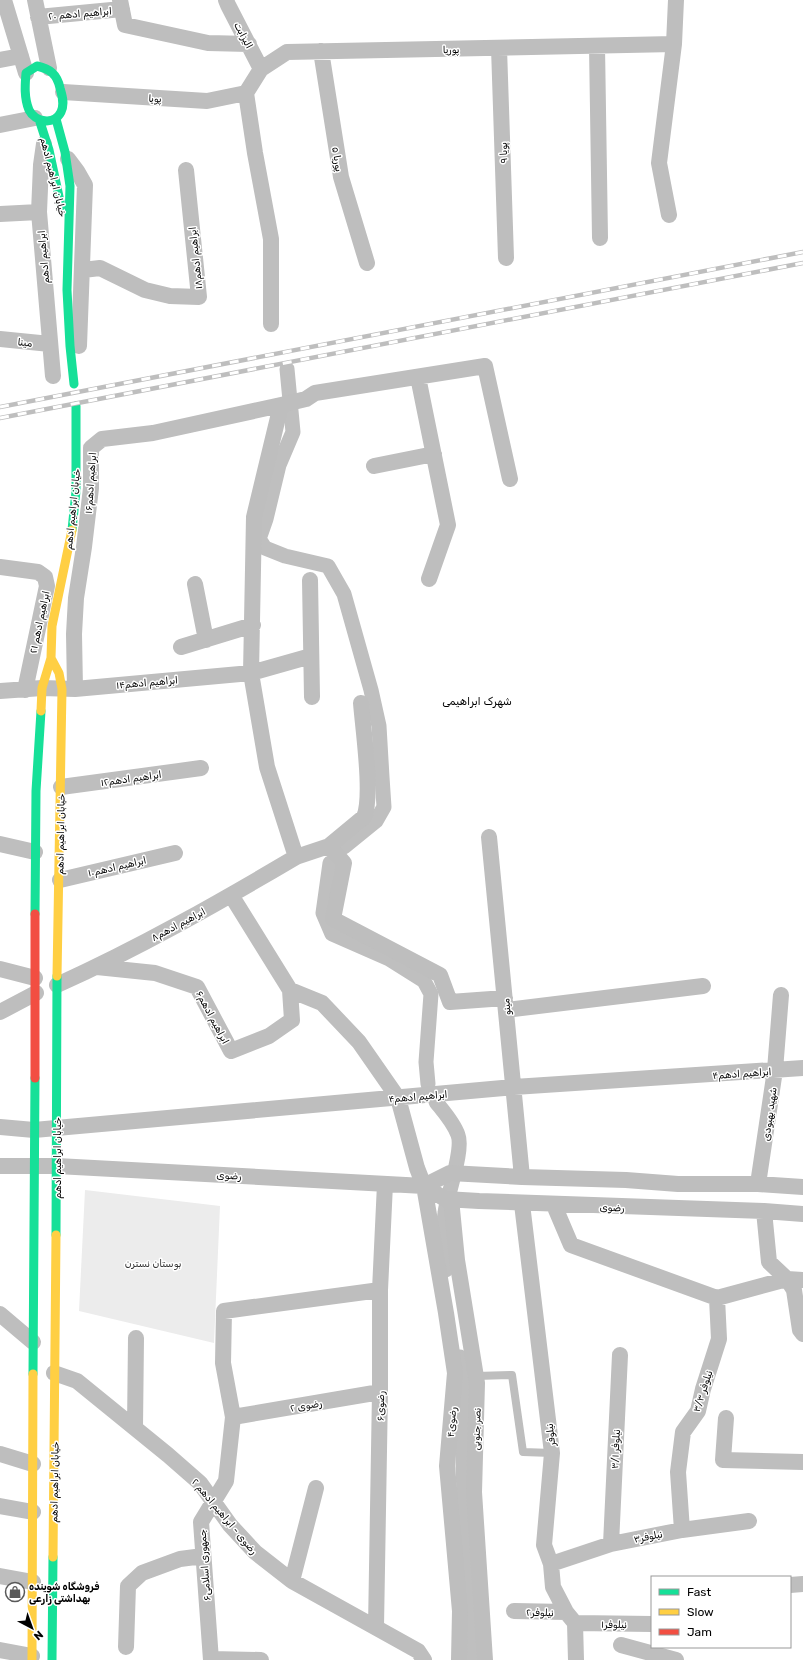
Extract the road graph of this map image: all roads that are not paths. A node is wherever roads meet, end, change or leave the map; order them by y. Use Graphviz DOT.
graph roads {
  1 [pos="4,0"];
  2 [pos="35,0"];
  3 [pos="226,0"];
  4 [pos="676,0"];
  5 [pos="121,4"];
  6 [pos="38,17"];
  7 [pos="249,44"];
  8 [pos="674,44"];
  9 [pos="598,46"];
  10 [pos="499,48"];
  11 [pos="321,51"];
  12 [pos="21,56"];
  13 [pos="0,60"];
  14 [pos="49,68"];
  15 [pos="261,69"];
  16 [pos="26,73"];
  17 [pos="63,92"];
  18 [pos="246,92"];
  19 [pos="56,119"];
  20 [pos="38,120"];
  21 [pos="0,126"];
  22 [pos="45,139"];
  23 [pos="68,159"];
  24 [pos="186,170"];
  25 [pos="39,212"];
  26 [pos="0,214"];
  27 [pos="669,215"];
  28 [pos="68,232"];
  29 [pos="600,238"];
  30 [pos="506,258"];
  31 [pos="368,263"];
  32 [pos="83,270"];
  33 [pos="271,324"];
  34 [pos="0,339"];
  35 [pos="50,344"];
  36 [pos="79,363"];
  37 [pos="53,376"];
  38 [pos="418,377"];
  39 [pos="74,384"];
  40 [pos="281,405"];
  41 [pos="76,406"];
  42 [pos="434,454"];
  43 [pos="374,466"];
  44 [pos="510,479"];
  45 [pos="0,567"];
  46 [pos="429,579"];
  47 [pos="310,580"];
  48 [pos="195,584"];
  49 [pos="253,625"];
  50 [pos="206,640"];
  51 [pos="181,647"];
  52 [pos="311,656"];
  53 [pos="51,658"];
  54 [pos="251,673"];
  55 [pos="42,688"];
  56 [pos="69,689"];
  57 [pos="25,690"];
  58 [pos="0,691"];
  59 [pos="312,696"];
  60 [pos="361,703"];
  61 [pos="201,768"];
  62 [pos="61,787"];
  63 [pos="489,837"];
  64 [pos="0,844"];
  65 [pos="329,846"];
  66 [pos="35,852"];
  67 [pos="175,853"];
  68 [pos="296,857"];
  69 [pos="60,880"];
  70 [pos="231,895"];
  71 [pos="97,967"];
  72 [pos="0,970"];
  73 [pos="57,985"];
  74 [pos="35,986"];
  75 [pos="703,986"];
  76 [pos="290,990"];
  77 [pos="781,995"];
  78 [pos="506,1004"];
  79 [pos="0,1012"];
  80 [pos="803,1068"];
  81 [pos="775,1070"];
  82 [pos="514,1087"];
  83 [pos="398,1098"];
  84 [pos="0,1127"];
  85 [pos="57,1128"];
  86 [pos="34,1130"];
  87 [pos="0,1166"];
  88 [pos="34,1166"];
  89 [pos="57,1166"];
  90 [pos="522,1177"];
  91 [pos="385,1184"];
  92 [pos="678,1184"];
  93 [pos="758,1184"];
  94 [pos="424,1186"];
  95 [pos="803,1187"];
  96 [pos="451,1199"];
  97 [pos="522,1204"];
  98 [pos="554,1205"];
  99 [pos="678,1209"];
  100 [pos="764,1211"];
  101 [pos="803,1214"];
  102 [pos="787,1279"];
  103 [pos="803,1280"];
  104 [pos="380,1290"];
  105 [pos="717,1298"];
  106 [pos="0,1314"];
  107 [pos="803,1334"];
  108 [pos="136,1338"];
  109 [pos="33,1342"];
  110 [pos="620,1355"];
  111 [pos="54,1373"];
  112 [pos="476,1376"];
  113 [pos="380,1392"];
  114 [pos="233,1417"];
  115 [pos="726,1418"];
  116 [pos="135,1427"];
  117 [pos="552,1453"];
  118 [pos="0,1454"];
  119 [pos="803,1462"];
  120 [pos="33,1464"];
  121 [pos="316,1488"];
  122 [pos="215,1502"];
  123 [pos="0,1506"];
  124 [pos="33,1512"];
  125 [pos="748,1521"];
  126 [pos="682,1530"];
  127 [pos="611,1544"];
  128 [pos="203,1556"];
  129 [pos="551,1564"];
  130 [pos="0,1576"];
  131 [pos="33,1582"];
  132 [pos="292,1582"];
  133 [pos="803,1584"];
  134 [pos="791,1585"];
  135 [pos="514,1611"];
  136 [pos="571,1618"];
  137 [pos="651,1624"];
  138 [pos="376,1627"];
  139 [pos="620,1645"];
  140 [pos="126,1647"];
  141 [pos="0,1650"];
  142 [pos="32,1658"];
  143 [pos="52,1660"];
  144 [pos="211,1660"];
  145 [pos="261,1660"];
  146 [pos="424,1660"];
  147 [pos="459,1660"];
  148 [pos="485,1660"];
  149 [pos="576,1660"];
  150 [pos="676,1660"];
  1 -- 12 [label="street"];
  2 -- 6 [label="street"];
  3 -- 7 [label="street, الیزابت"];
  4 -- 8 [label="street"];
  5 -- 6 [label="street, ابراهیم ادهم ۲۰"];
  5 -- 7 [label="street"];
  6 -- 14 [label="street"];
  7 -- 15 [label="street, الیزابت"];
  8 -- 9 [label="street, پوریا"];
  8 -- 27 [label="street"];
  9 -- 10 [label="street, پوریا"];
  9 -- 29 [label="street"];
  10 -- 11 [label="street, پوریا"];
  10 -- 30 [label="street, پویا ۹"];
  11 -- 15 [label="street, پوریا"];
  11 -- 31 [label="street, پوریا ۵"];
  12 -- 13 [label="street"];
  12 -- 16 [label="street"];
  14 -- 16 [label="street"];
  14 -- 17 [label="street"];
  15 -- 18 [label="street, پوریا"];
  16 -- 20 [label="street"];
  17 -- 18 [label="street, پویا"];
  17 -- 19 [label="street"];
  18 -- 33 [label="street"];
  19 -- 20 [label="street"];
  19 -- 23 [label="street, خیابان ابراهیم ادهم"];
  20 -- 21 [label="street"];
  20 -- 22 [label="street, خیابان ابراهیم ادهم"];
  22 -- 25 [label="street, ابراهیم ادهم"];
  22 -- 28 [label="street, خیابان ابراهیم ادهم"];
  23 -- 28 [label="street, خیابان ابراهیم ادهم"];
  23 -- 32 [label="street"];
  24 -- 32 [label="street, ابراهیم ادهم۱۸"];
  25 -- 26 [label="street"];
  25 -- 35 [label="street, ابراهیم ادهم"];
  28 -- 39 [label="street, خیابان ابراهیم ادهم"];
  32 -- 36 [label="street"];
  34 -- 35 [label="street, مینا"];
  35 -- 37 [label="street, ابراهیم ادهم"];
  38 -- 40 [label="street"];
  38 -- 42 [label="street"];
  38 -- 44 [label="street"];
  40 -- 49 [label="street"];
  40 -- 56 [label="street, ابراهیم ادهم۱۶"];
  41 -- 53 [label="street, خیابان ابراهیم ادهم"];
  42 -- 43 [label="street"];
  42 -- 46 [label="street"];
  45 -- 57 [label="street, ابراهیم ادهم ۲۱"];
  47 -- 52 [label="street"];
  48 -- 50 [label="street"];
  49 -- 50 [label="street"];
  49 -- 54 [label="street"];
  50 -- 51 [label="street"];
  52 -- 54 [label="street, ابراهیم ادهم۱۴"];
  52 -- 59 [label="street"];
  53 -- 55 [label="street, خیابان ابراهیم ادهم"];
  53 -- 56 [label="street, خیابان ابراهیم ادهم"];
  54 -- 56 [label="street, ابراهیم ادهم۱۴"];
  54 -- 68 [label="street"];
  55 -- 56 [label="street, ابراهیم ادهم۱۴"];
  55 -- 57 [label="street, ابراهیم ادهم۱۴"];
  55 -- 66 [label="street, خیابان ابراهیم ادهم"];
  56 -- 62 [label="street, خیابان ابراهیم ادهم"];
  57 -- 58 [label="street, ابراهیم ادهم۱۴"];
  60 -- 65 [label="street"];
  61 -- 62 [label="street, ابراهیم ادهم۱۲"];
  62 -- 69 [label="street, خیابان ابراهیم ادهم"];
  63 -- 78 [label="street, مینو"];
  64 -- 66 [label="street"];
  65 -- 68 [label="street, ابراهیم ادهم۸"];
  65 -- 78 [label="street"];
  66 -- 74 [label="street, خیابان ابراهیم ادهم"];
  67 -- 69 [label="street, ابراهیم ادهم۱۰"];
  68 -- 70 [label="street, ابراهیم ادهم۸"];
  69 -- 73 [label="street, خیابان ابراهیم ادهم"];
  70 -- 71 [label="street, ابراهیم ادهم۸"];
  70 -- 76 [label="street"];
  71 -- 73 [label="street, ابراهیم ادهم۸"];
  71 -- 76 [label="street, ابراهیم ادهم۶"];
  72 -- 74 [label="street"];
  73 -- 85 [label="street, خیابان ابراهیم ادهم"];
  74 -- 79 [label="street"];
  74 -- 86 [label="street, خیابان ابراهیم ادهم"];
  75 -- 78 [label="street"];
  76 -- 83 [label="street, رضوی۴"];
  77 -- 81 [label="street, شهید بهبودی"];
  78 -- 82 [label="street, مینو"];
  80 -- 81 [label="street, ابراهیم ادهم۴"];
  81 -- 82 [label="street, ابراهیم ادهم۴"];
  81 -- 93 [label="street, شهید بهبودی"];
  82 -- 83 [label="street, ابراهیم ادهم۴"];
  82 -- 90 [label="street, مینو"];
  83 -- 85 [label="street, ابراهیم ادهم۴"];
  83 -- 94 [label="street, رضوی۴"];
  84 -- 86 [label="street, ابراهیم ادهم۴"];
  85 -- 86 [label="street, ابراهیم ادهم۴"];
  85 -- 89 [label="street, خیابان ابراهیم ادهم"];
  86 -- 88 [label="street, خیابان ابراهیم ادهم"];
  87 -- 88 [label="street, رضوی"];
  88 -- 89 [label="street, رضوی"];
  88 -- 109 [label="street, خیابان ابراهیم ادهم"];
  89 -- 91 [label="street, رضوی"];
  89 -- 111 [label="street, خیابان ابراهیم ادهم"];
  90 -- 92 [label="street, رضوی"];
  90 -- 94 [label="street, رضوی"];
  91 -- 94 [label="street, رضوی"];
  91 -- 104 [label="street, رضوی۶"];
  92 -- 93 [label="street, رضوی"];
  92 -- 99 [label="street"];
  93 -- 95 [label="street, رضوی"];
  94 -- 96 [label="street, رضوی"];
  94 -- 147 [label="street, رضوی۴"];
  96 -- 97 [label="street, رضوی"];
  96 -- 112 [label="street, نصر جنوبی"];
  97 -- 98 [label="street, رضوی"];
  97 -- 117 [label="street, نیلوفر"];
  98 -- 99 [label="street, رضوی"];
  98 -- 105 [label="street"];
  99 -- 100 [label="street, رضوی"];
  100 -- 101 [label="street, رضوی"];
  100 -- 102 [label="street"];
  102 -- 103 [label="street"];
  102 -- 105 [label="street"];
  102 -- 107 [label="street"];
  104 -- 113 [label="street, رضوی۶"];
  104 -- 114 [label="street, جمهوری اسلامی۶"];
  105 -- 126 [label="street, نیلوفر ۳/۳"];
  106 -- 109 [label="street"];
  108 -- 116 [label="street"];
  109 -- 120 [label="street, خیابان ابراهیم ادهم"];
  110 -- 127 [label="street, نیلوفر ۳/۱"];
  111 -- 116 [label="street, رضوی - ابراهیم ادهم ۲"];
  111 -- 143 [label="street, خیابان ابراهیم ادهم"];
  112 -- 117 [label="lane"];
  112 -- 148 [label="street, نصر جنوبی"];
  113 -- 114 [label="street, رضوی ۲"];
  113 -- 138 [label="street, رضوی۶"];
  114 -- 122 [label="street, جمهوری اسلامی۶"];
  115 -- 119 [label="street"];
  116 -- 122 [label="street, رضوی - ابراهیم ادهم ۲"];
  117 -- 129 [label="street, نیلوفر"];
  118 -- 120 [label="street"];
  120 -- 124 [label="street, خیابان ابراهیم ادهم"];
  121 -- 132 [label="street"];
  122 -- 128 [label="street, جمهوری اسلامی۶"];
  122 -- 132 [label="street, رضوی - ابراهیم ادهم ۲"];
  123 -- 124 [label="street"];
  124 -- 131 [label="street, خیابان ابراهیم ادهم"];
  125 -- 126 [label="street, نیلوفر۳"];
  126 -- 127 [label="street, نیلوفر۳"];
  127 -- 129 [label="street, نیلوفر۳"];
  128 -- 140 [label="street"];
  128 -- 144 [label="street, جمهوری اسلامی۶"];
  129 -- 136 [label="street, نیلوفر"];
  130 -- 131 [label="street"];
  131 -- 142 [label="street, خیابان ابراهیم ادهم"];
  132 -- 138 [label="street, رضوی - ابراهیم ادهم ۲"];
  133 -- 134 [label="street"];
  135 -- 136 [label="street, نیلوفر۲"];
  136 -- 137 [label="street, نیلوفر۱"];
  136 -- 149 [label="street, نیلوفر"];
  138 -- 146 [label="street, رضوی - ابراهیم ادهم ۲"];
  139 -- 150 [label="street"];
  141 -- 142 [label="street"];
  144 -- 145 [label="street"];
}
